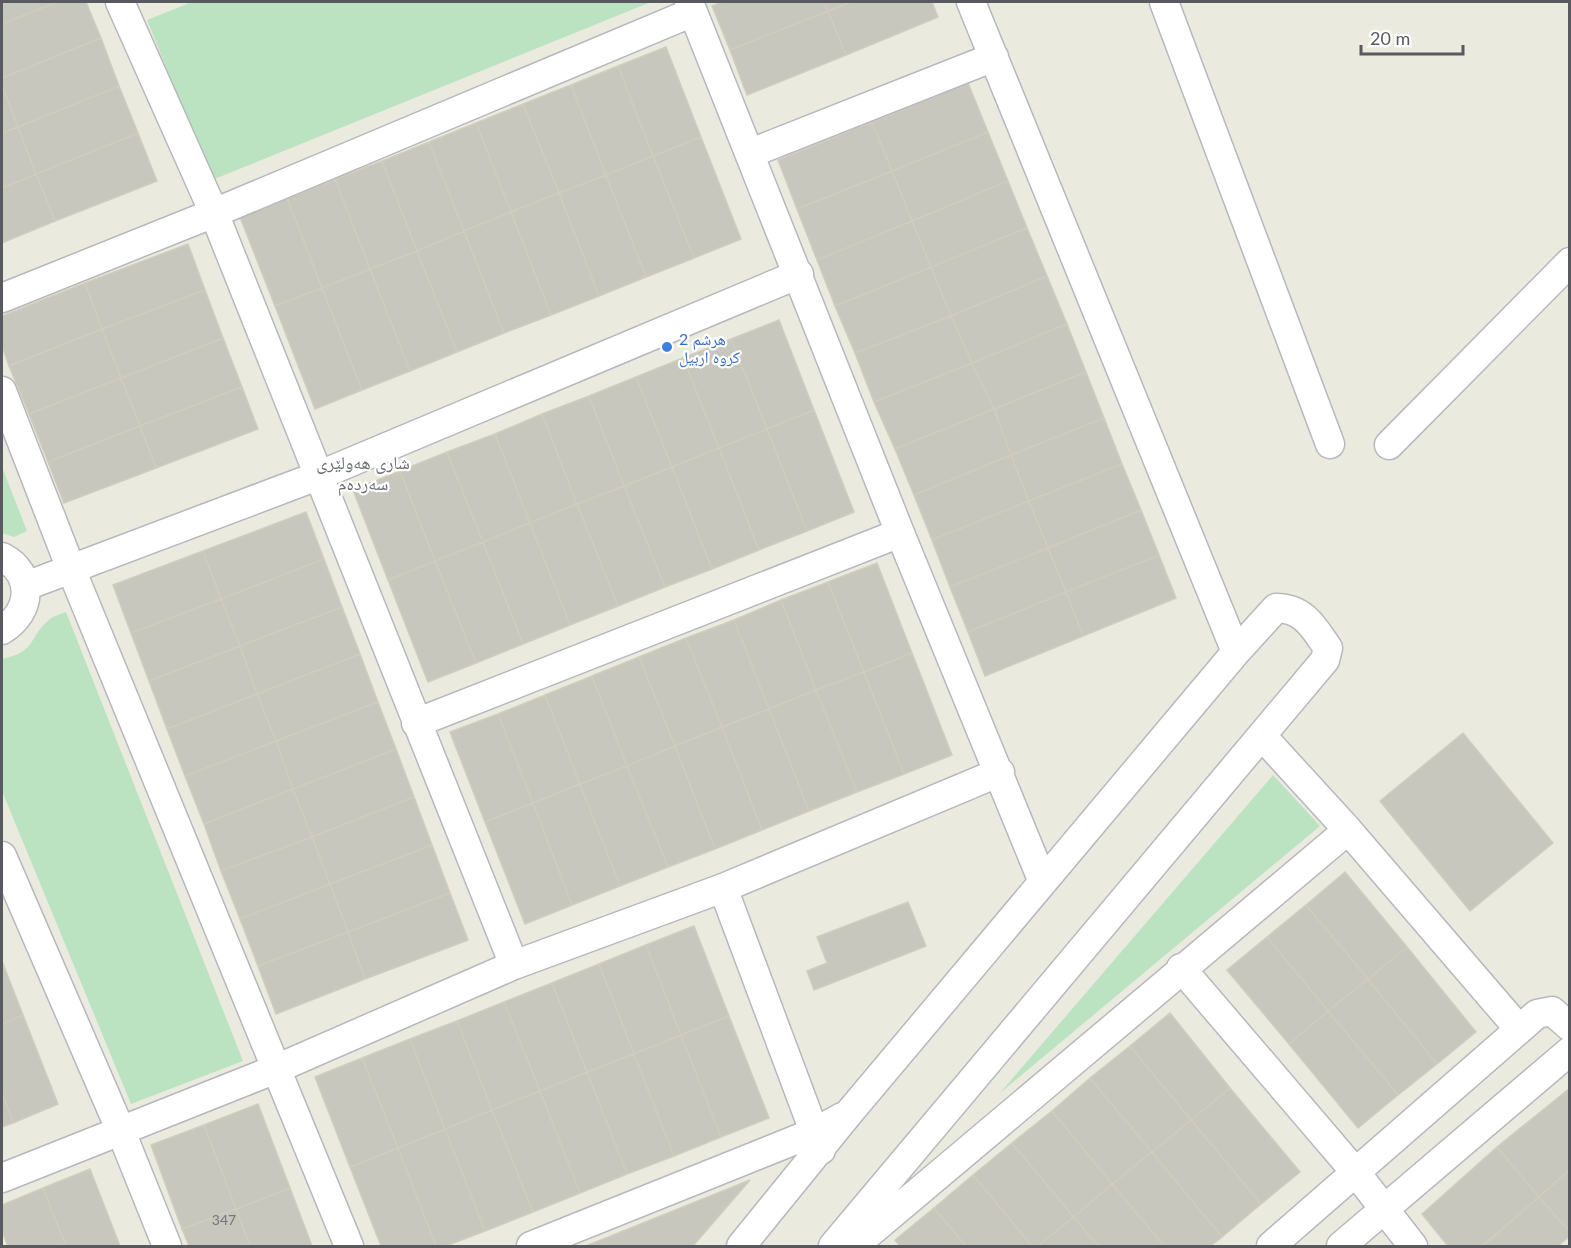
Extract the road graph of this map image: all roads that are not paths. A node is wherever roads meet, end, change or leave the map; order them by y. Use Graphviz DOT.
graph roads {
  1 [pos="122,2"];
  2 [pos="971,2"];
  3 [pos="1164,2"];
  4 [pos="691,7"];
  5 [pos="994,57"];
  6 [pos="751,153"];
  7 [pos="214,213"];
  8 [pos="1569,262"];
  9 [pos="799,274"];
  10 [pos="2,298"];
  11 [pos="2,391"];
  12 [pos="1330,444"];
  13 [pos="1389,445"];
  14 [pos="320,475"];
  15 [pos="900,533"];
  16 [pos="2,557"];
  17 [pos="71,569"];
  18 [pos="26,586"];
  19 [pos="2,630"];
  20 [pos="1236,652"];
  21 [pos="417,723"];
  22 [pos="1262,736"];
  23 [pos="1000,772"];
  24 [pos="1347,830"];
  25 [pos="4,867"];
  26 [pos="1043,882"];
  27 [pos="723,888"];
  28 [pos="514,965"];
  29 [pos="1181,968"];
  30 [pos="1569,1027"];
  31 [pos="1520,1029"];
  32 [pos="1569,1051"];
  33 [pos="276,1069"];
  34 [pos="120,1130"];
  35 [pos="818,1141"];
  36 [pos="1357,1174"];
  37 [pos="2,1178"];
  38 [pos="1383,1210"];
  39 [pos="167,1246"];
  40 [pos="349,1246"];
  41 [pos="531,1246"];
  42 [pos="741,1246"];
  43 [pos="833,1246"];
  44 [pos="854,1246"];
  45 [pos="1271,1246"];
  46 [pos="1341,1246"];
  47 [pos="1413,1246"];
  1 -- 7 [label="street"];
  2 -- 5 [label="street"];
  3 -- 12 [label="street"];
  4 -- 6 [label="street"];
  4 -- 7 [label="street"];
  5 -- 6 [label="street"];
  5 -- 20 [label="street"];
  6 -- 9 [label="street"];
  7 -- 10 [label="street"];
  7 -- 14 [label="street"];
  8 -- 13 [label="street"];
  9 -- 14 [label="street"];
  9 -- 15 [label="street"];
  11 -- 17 [label="street"];
  14 -- 17 [label="street"];
  14 -- 21 [label="street"];
  15 -- 21 [label="street"];
  15 -- 23 [label="street"];
  16 -- 18 [label="street"];
  17 -- 18 [label="street"];
  17 -- 33 [label="street"];
  18 -- 19 [label="street"];
  20 -- 22 [label="street"];
  20 -- 26 [label="street"];
  21 -- 28 [label="street"];
  22 -- 24 [label="street"];
  22 -- 43 [label="street"];
  23 -- 26 [label="street"];
  23 -- 27 [label="street"];
  24 -- 29 [label="street"];
  24 -- 31 [label="street"];
  25 -- 34 [label="street"];
  26 -- 35 [label="street"];
  27 -- 28 [label="street"];
  27 -- 35 [label="street"];
  28 -- 33 [label="street"];
  29 -- 36 [label="street"];
  29 -- 44 [label="street"];
  30 -- 31 [label="street"];
  31 -- 36 [label="street"];
  32 -- 38 [label="street"];
  33 -- 34 [label="street"];
  33 -- 40 [label="street"];
  34 -- 37 [label="street"];
  34 -- 39 [label="street"];
  35 -- 41 [label="street"];
  35 -- 42 [label="street"];
  36 -- 38 [label="street"];
  36 -- 45 [label="street"];
  38 -- 46 [label="street"];
  38 -- 47 [label="street"];
}
